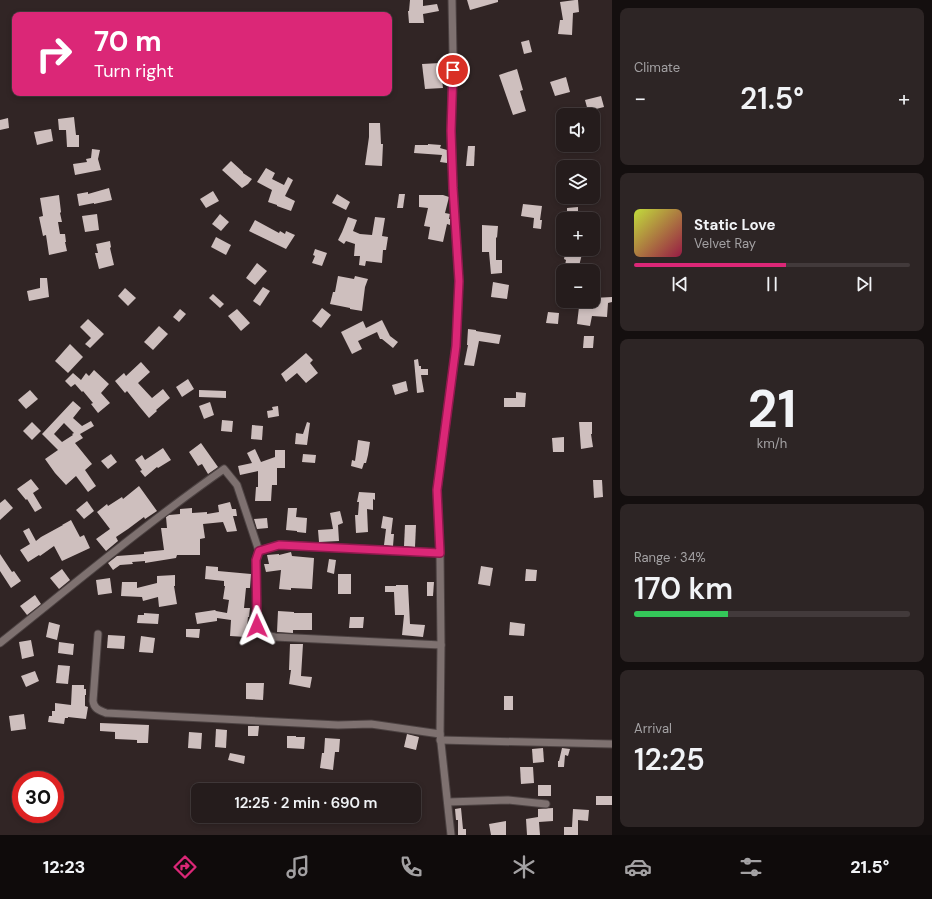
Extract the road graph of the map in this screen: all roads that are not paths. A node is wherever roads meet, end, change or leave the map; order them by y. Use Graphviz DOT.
graph roads {
  1 [pos="452,0"];
  2 [pos="259,551"];
  3 [pos="440,553"];
  4 [pos="98,634"];
  5 [pos="0,643"];
  6 [pos="441,645"];
  7 [pos="440,737"];
  8 [pos="612,744"];
  9 [pos="448,802"];
  10 [pos="546,804"];
  11 [pos="451,835"];
  1 -- 3 [label="street"];
  2 -- 3 [label="street"];
  2 -- 5 [label="street"];
  2 -- 6 [label="street"];
  3 -- 6 [label="street"];
  4 -- 7 [label="street"];
  6 -- 7 [label="street"];
  7 -- 8 [label="street"];
  7 -- 9 [label="street"];
  9 -- 10 [label="street"];
  9 -- 11 [label="street"];
}
